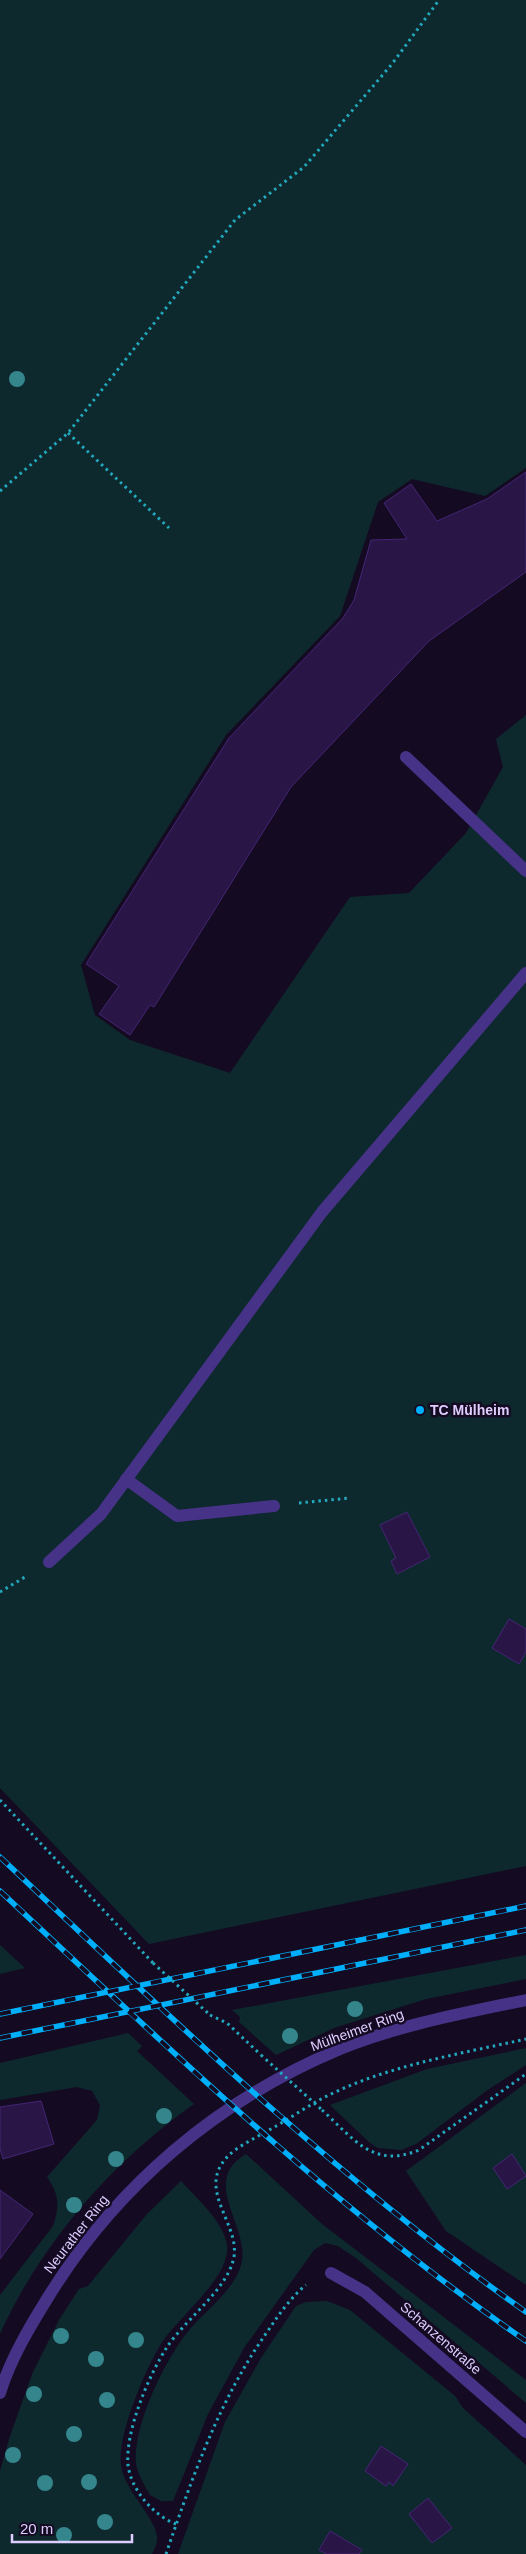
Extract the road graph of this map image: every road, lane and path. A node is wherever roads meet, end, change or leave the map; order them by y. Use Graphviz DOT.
graph roads {
  1 [pos="439,0"];
  2 [pos="68,433"];
  3 [pos="0,491"];
  4 [pos="170,528"];
  5 [pos="406,757"];
  6 [pos="526,870"];
  7 [pos="526,973"];
  8 [pos="126,1479"];
  9 [pos="350,1498"];
  10 [pos="274,1506"];
  11 [pos="49,1562"];
  12 [pos="0,1800"];
  13 [pos="526,2000"];
  14 [pos="526,2039"];
  15 [pos="526,2074"];
  16 [pos="210,2121"];
  17 [pos="331,2273"];
  18 [pos="288,2300"];
  19 [pos="0,2393"];
  20 [pos="526,2432"];
  21 [pos="176,2524"];
  22 [pos="166,2554"];
  1 -- 2 [label="path"];
  2 -- 3 [label="path"];
  2 -- 4 [label="path"];
  5 -- 6 [label="street"];
  7 -- 8 [label="street"];
  8 -- 10 [label="street"];
  8 -- 11 [label="street"];
  9 -- 10 [label="path"];
  12 -- 15 [label="path, bridge"];
  13 -- 16 [label="street, Mülheimer Ring"];
  14 -- 21 [label="path"];
  16 -- 19 [label="street, Neurather Ring"];
  17 -- 20 [label="street, Schanzenstraße"];
  18 -- 21 [label="path"];
  21 -- 22 [label="path"];
}
